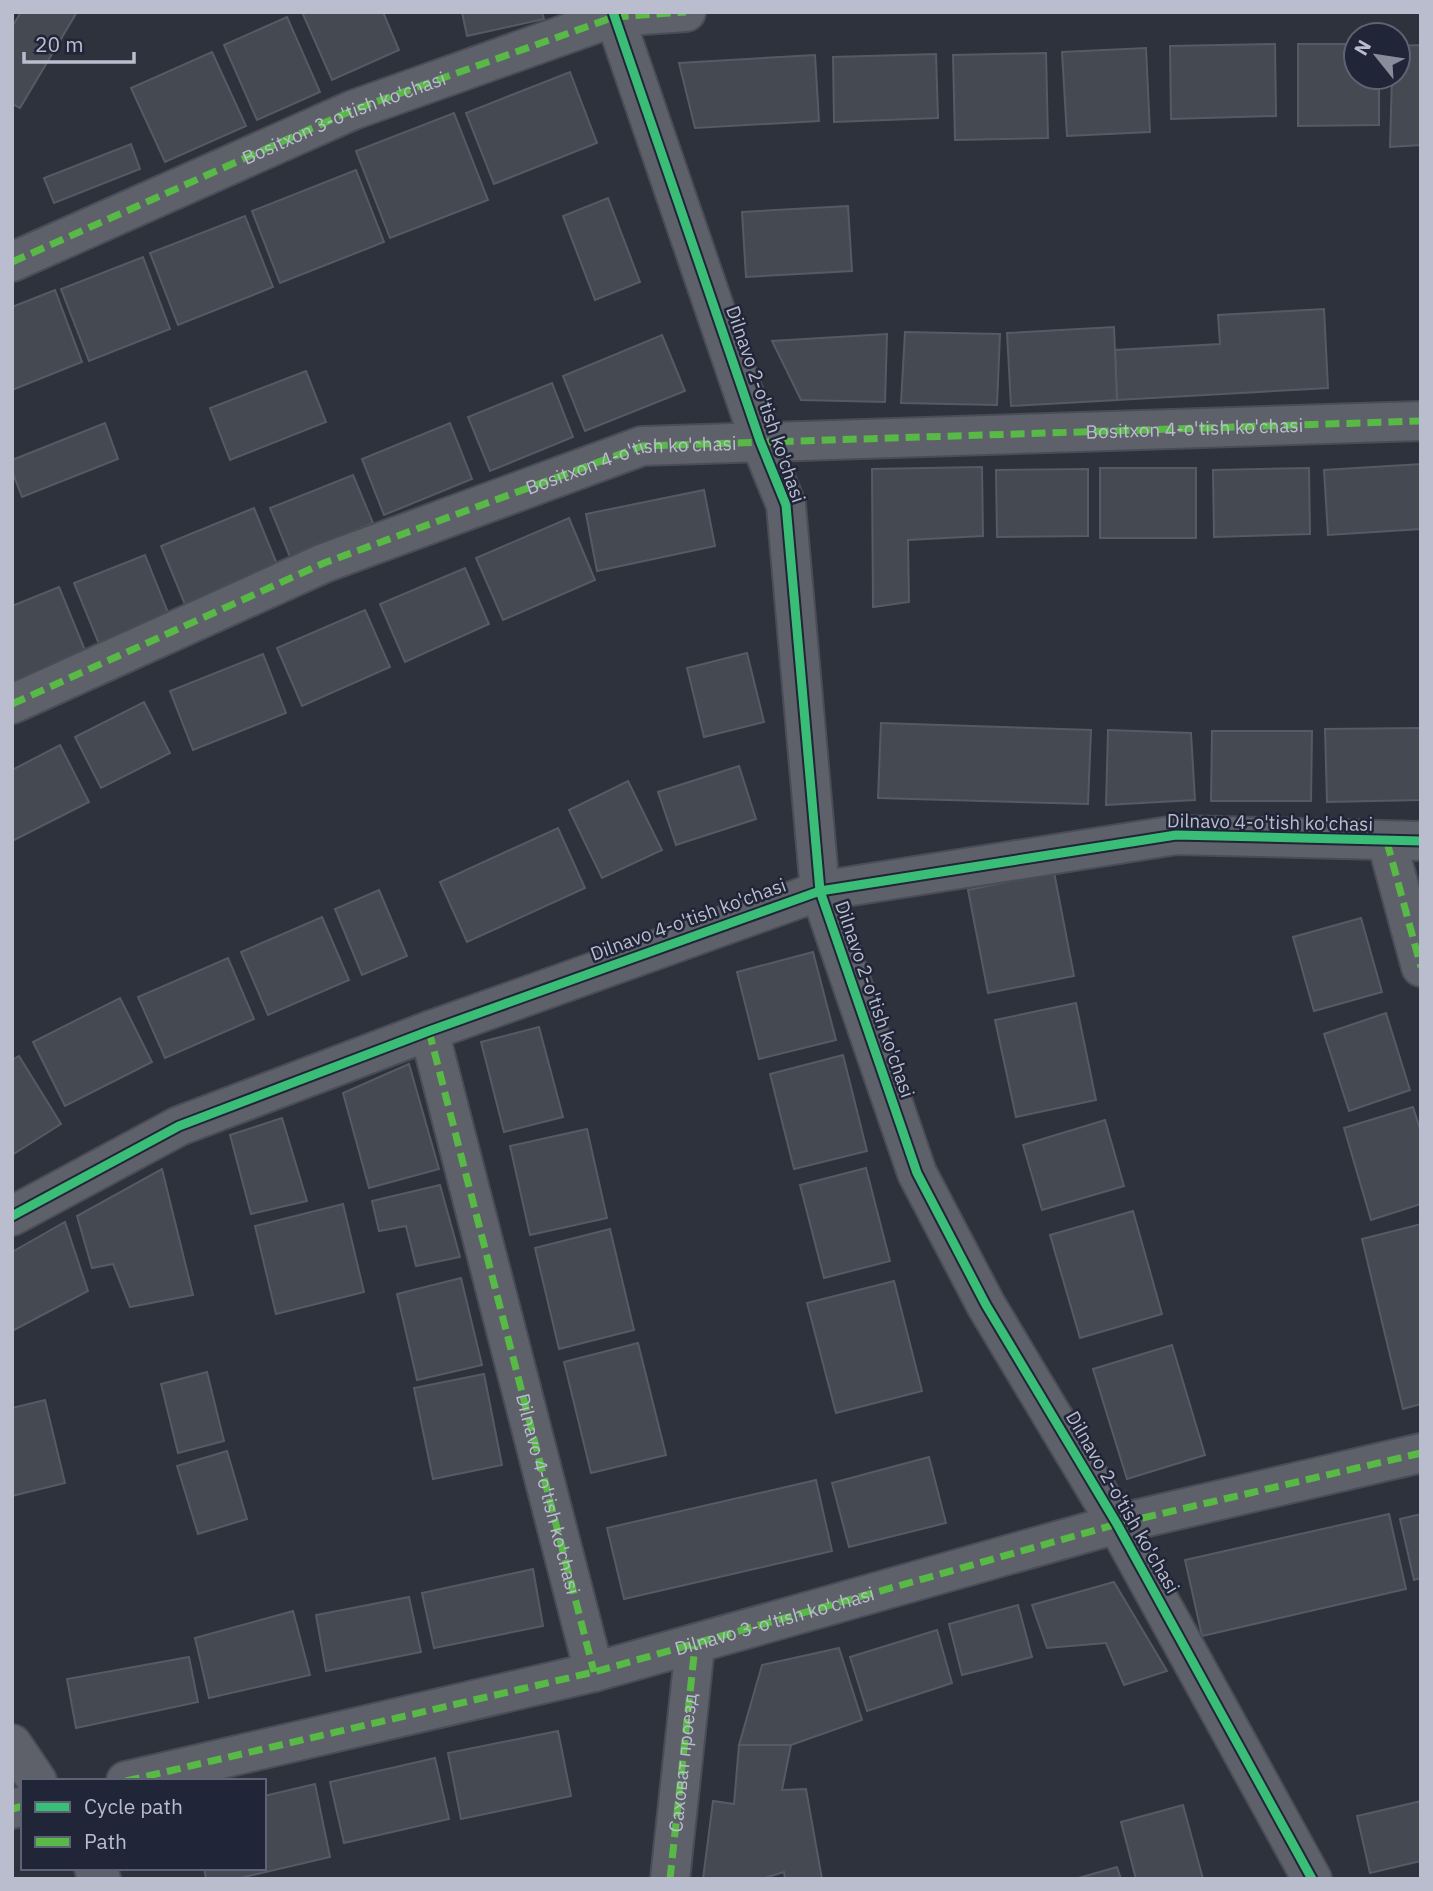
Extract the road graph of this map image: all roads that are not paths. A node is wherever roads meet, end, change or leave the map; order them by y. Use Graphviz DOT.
graph roads {
  1 [pos="686,12"];
  2 [pos="614,15"];
  3 [pos="12,262"];
  4 [pos="1421,421"];
  5 [pos="760,441"];
  6 [pos="12,704"];
  7 [pos="1404,842"];
  8 [pos="820,891"];
  9 [pos="1421,967"];
  10 [pos="429,1031"];
  11 [pos="12,1216"];
  12 [pos="1421,1453"];
  13 [pos="1117,1524"];
  14 [pos="695,1646"];
  15 [pos="594,1672"];
  16 [pos="12,1744"];
  17 [pos="36,1779"];
  18 [pos="135,1779"];
  19 [pos="670,1879"];
  20 [pos="1312,1879"];
  1 -- 2 [label="street, Bositxon 3-o'tish ko'chasi"];
  2 -- 3 [label="street, Bositxon 3-o'tish ko'chasi"];
  2 -- 5 [label="street, Dilnavo 2-o'tish ko'chasi"];
  4 -- 5 [label="street, Bositxon 4-o'tish ko'chasi"];
  5 -- 6 [label="street, Bositxon 4-o'tish ko'chasi"];
  5 -- 8 [label="street, Dilnavo 2-o'tish ko'chasi"];
  7 -- 8 [label="street, Dilnavo 4-o'tish ko'chasi"];
  7 -- 9 [label="street, Dilnavo 4-o'tish ko'chasi"];
  8 -- 10 [label="street, Dilnavo 4-o'tish ko'chasi"];
  8 -- 13 [label="street, Dilnavo 2-o'tish ko'chasi"];
  10 -- 11 [label="street, Dilnavo 4-o'tish ko'chasi"];
  10 -- 15 [label="street, Dilnavo 4-o'tish ko'chasi"];
  12 -- 13 [label="street, Dilnavo 3-o'tish ko'chasi"];
  13 -- 14 [label="street, Dilnavo 3-o'tish ko'chasi"];
  13 -- 20 [label="street, Dilnavo 2-o'tish ko'chasi"];
  14 -- 15 [label="street, Dilnavo 3-o'tish ko'chasi"];
  14 -- 19 [label="street, Саховат проезд"];
  15 -- 18 [label="street, Dilnavo 3-o'tish ko'chasi"];
  16 -- 17 [label="street"];
}
